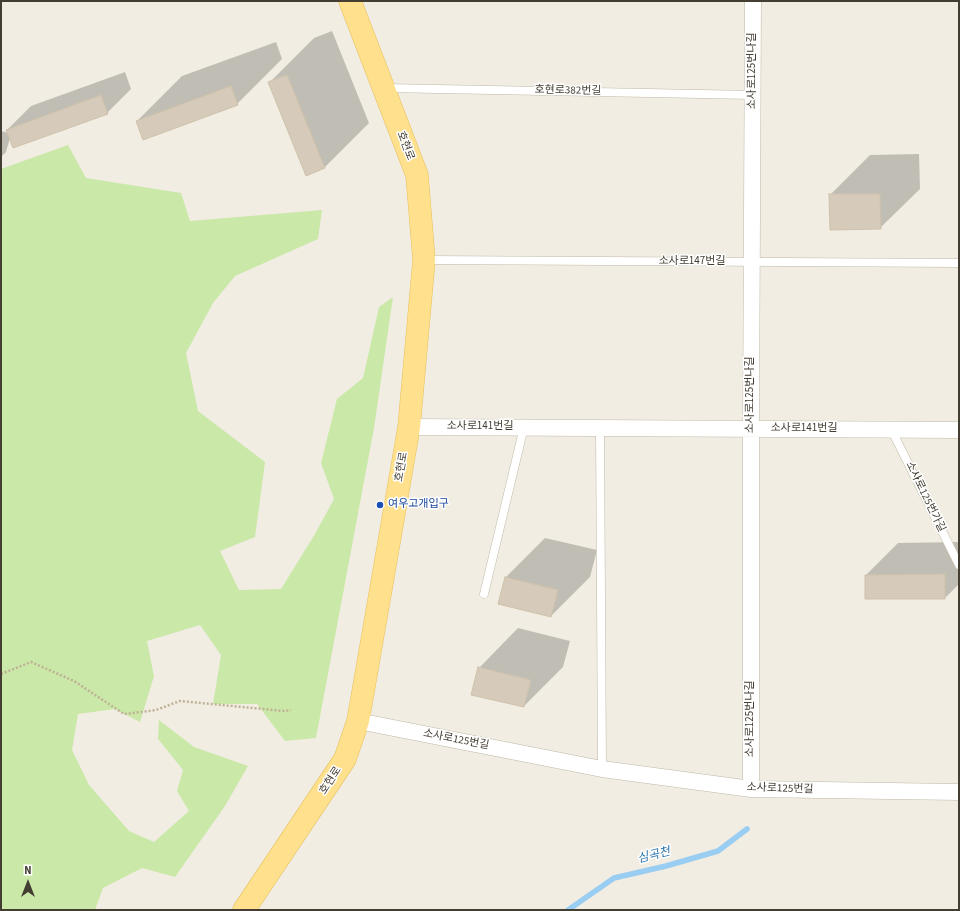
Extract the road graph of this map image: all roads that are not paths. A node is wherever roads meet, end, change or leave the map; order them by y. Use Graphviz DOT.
graph roads {
  1 [pos="350,1"];
  2 [pos="754,1"];
  3 [pos="382,88"];
  4 [pos="753,95"];
  5 [pos="424,260"];
  6 [pos="752,262"];
  7 [pos="959,264"];
  8 [pos="408,427"];
  9 [pos="524,427"];
  10 [pos="600,428"];
  11 [pos="751,429"];
  12 [pos="891,429"];
  13 [pos="959,430"];
  14 [pos="959,565"];
  15 [pos="484,594"];
  16 [pos="358,721"];
  17 [pos="602,769"];
  18 [pos="751,789"];
  19 [pos="959,792"];
  20 [pos="244,910"];
  1 -- 3 [label="main road, 호현로"];
  2 -- 4 [label="street, 소사로125번나길"];
  3 -- 4 [label="lane, 호현로382번길"];
  3 -- 5 [label="main road, 호현로"];
  4 -- 6 [label="street, 소사로125번나길"];
  5 -- 6 [label="lane, 소사로147번길"];
  5 -- 8 [label="main road, 호현로"];
  6 -- 7 [label="lane, 소사로147번길"];
  6 -- 11 [label="street, 소사로125번나길"];
  8 -- 9 [label="street, 소사로141번길"];
  8 -- 16 [label="main road, 호현로"];
  9 -- 10 [label="street, 소사로141번길"];
  9 -- 15 [label="lane"];
  10 -- 11 [label="street, 소사로141번길"];
  10 -- 17 [label="lane"];
  11 -- 12 [label="street, 소사로141번길"];
  11 -- 18 [label="street, 소사로125번나길"];
  12 -- 13 [label="street, 소사로141번길"];
  12 -- 14 [label="lane, 소사로125번가길"];
  16 -- 17 [label="street, 소사로125번길"];
  16 -- 20 [label="main road, 호현로"];
  17 -- 18 [label="street, 소사로125번길"];
  18 -- 19 [label="street, 소사로125번길"];
}
